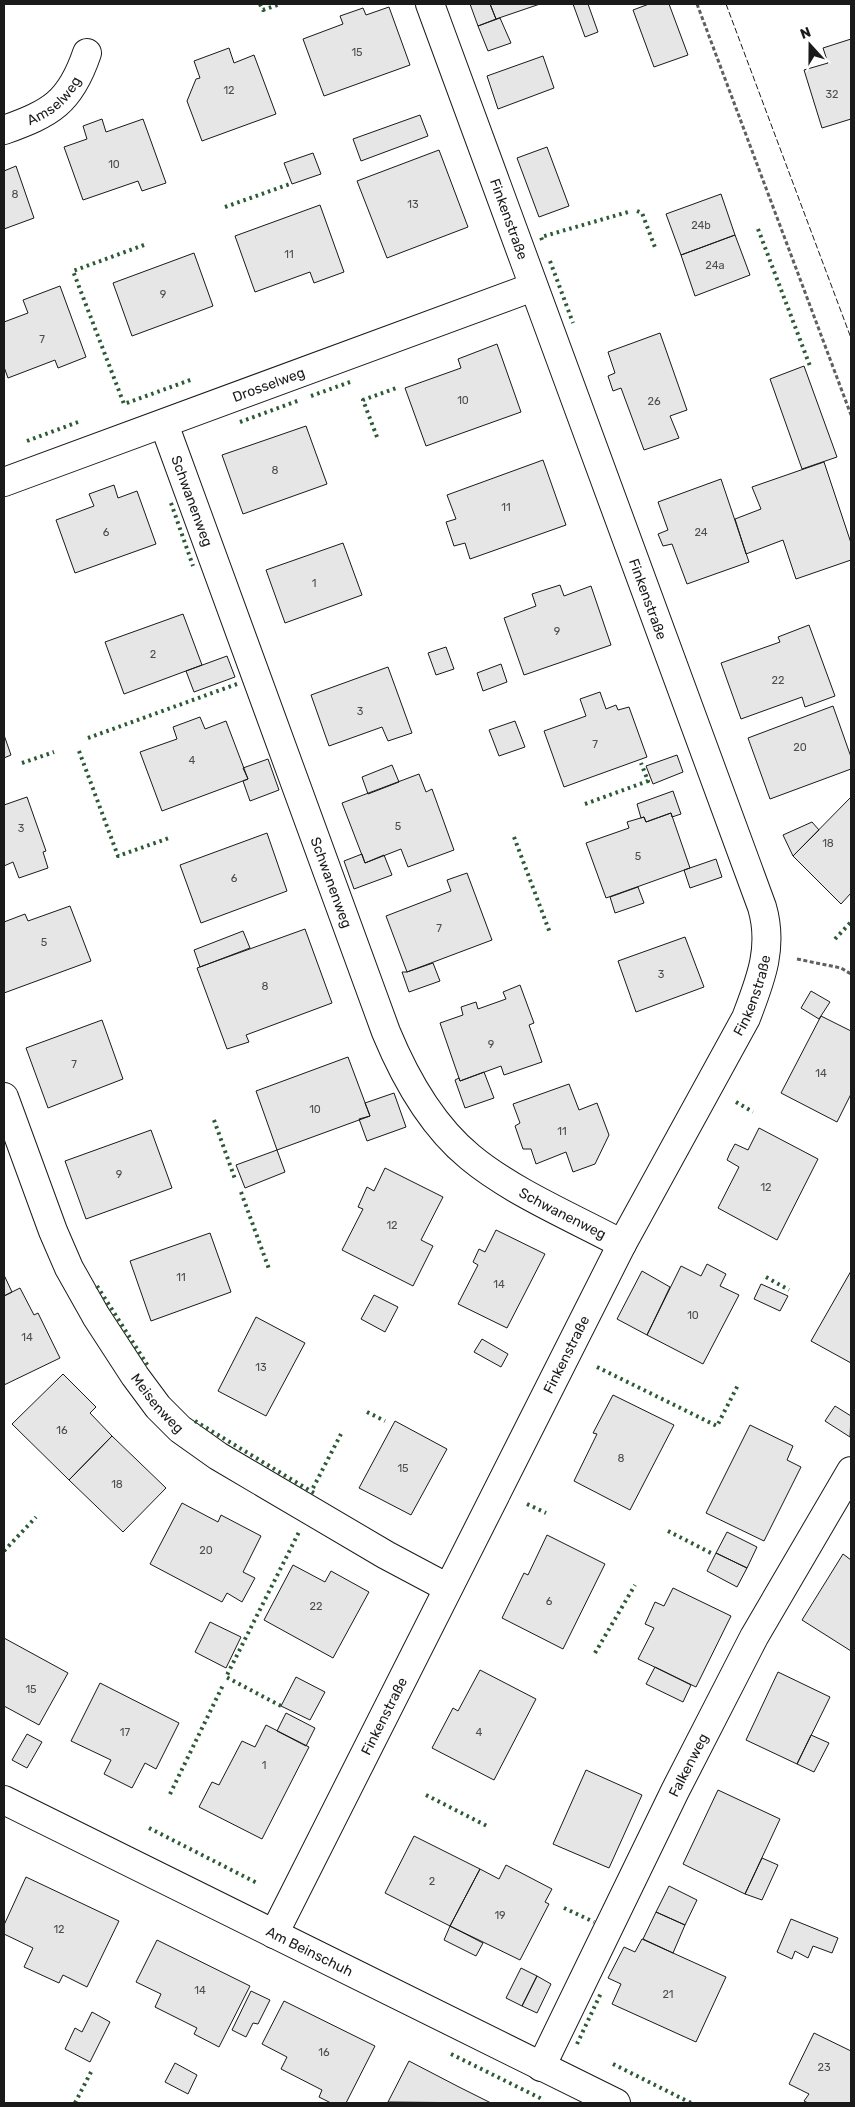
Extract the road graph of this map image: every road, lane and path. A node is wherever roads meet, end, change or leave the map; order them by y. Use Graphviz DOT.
graph roads {
  1 [pos="430,4"];
  2 [pos="697,4"];
  3 [pos="88,53"];
  4 [pos="4,130"];
  5 [pos="533,286"];
  6 [pos="851,415"];
  7 [pos="164,424"];
  8 [pos="4,482"];
  9 [pos="767,953"];
  10 [pos="851,974"];
  11 [pos="4,1097"];
  12 [pos="622,1244"];
  13 [pos="851,1471"];
  14 [pos="448,1588"];
  15 [pos="4,1800"];
  16 [pos="274,1934"];
  17 [pos="541,2067"];
  18 [pos="616,2103"];
  1 -- 5 [label="street, Finkenstraße"];
  2 -- 6 [label="path"];
  3 -- 4 [label="street, Amselweg"];
  5 -- 7 [label="street, Drosselweg"];
  5 -- 9 [label="street, Finkenstraße"];
  7 -- 8 [label="street, Drosselweg"];
  7 -- 12 [label="street, Schwanenweg"];
  9 -- 10 [label="path"];
  9 -- 12 [label="street, Finkenstraße"];
  11 -- 14 [label="street, Meisenweg"];
  12 -- 14 [label="street, Finkenstraße"];
  13 -- 17 [label="street, Falkenweg"];
  14 -- 16 [label="street, Finkenstraße"];
  15 -- 16 [label="street, Am Beinschuh"];
  16 -- 17 [label="street, Am Beinschuh"];
  17 -- 18 [label="street, Am Beinschuh"];
}
